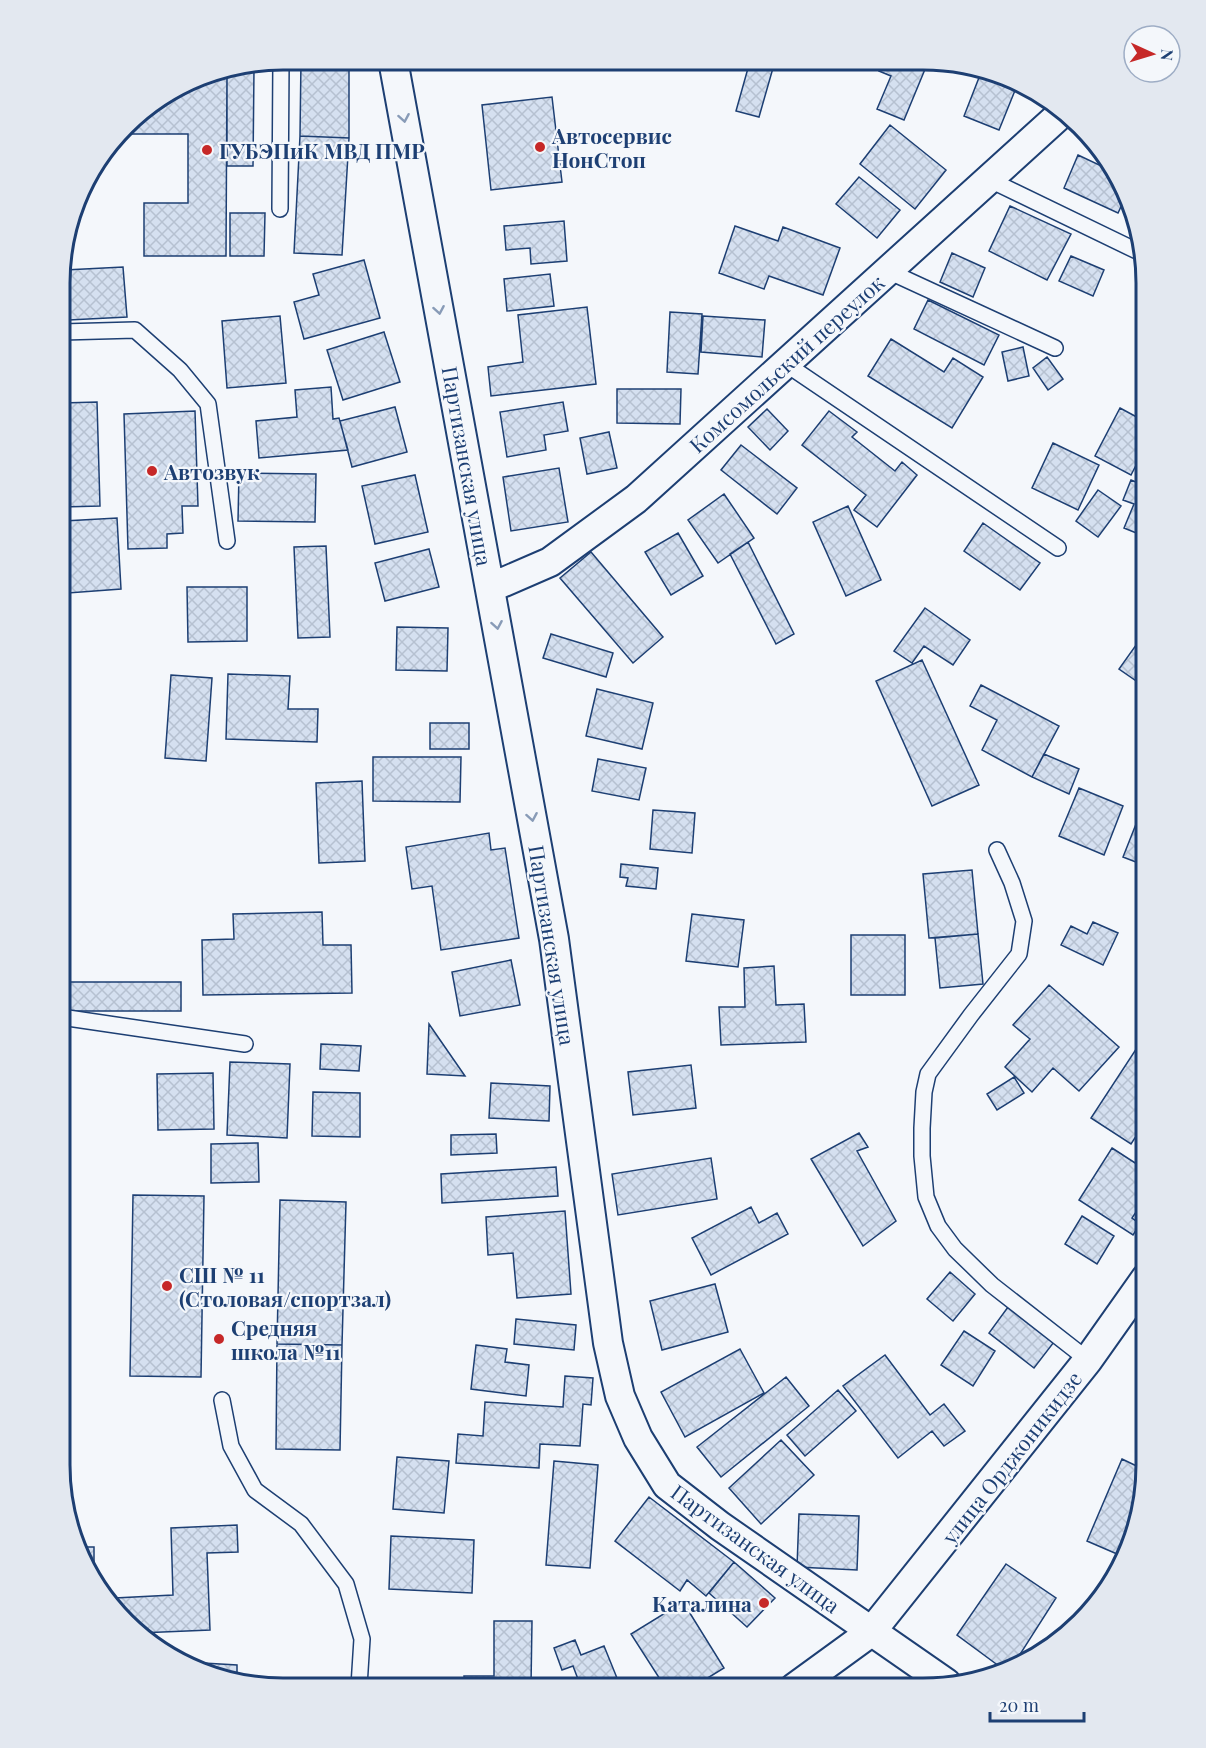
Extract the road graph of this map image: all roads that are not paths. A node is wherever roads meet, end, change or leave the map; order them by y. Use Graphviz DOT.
graph roads {
  1 [pos="281,71"];
  2 [pos="395,71"];
  3 [pos="1056,118"];
  4 [pos="988,180"];
  5 [pos="280,209"];
  6 [pos="1132,249"];
  7 [pos="888,271"];
  8 [pos="70,332"];
  9 [pos="1055,348"];
  10 [pos="786,364"];
  11 [pos="227,541"];
  12 [pos="1058,548"];
  13 [pos="490,588"];
  14 [pos="997,850"];
  15 [pos="70,1018"];
  16 [pos="245,1044"];
  17 [pos="1136,1292"];
  18 [pos="1088,1360"];
  19 [pos="222,1400"];
  20 [pos="871,1632"];
  21 [pos="937,1677"];
  22 [pos="360,1678"];
  23 [pos="808,1678"];
  1 -- 5 [label="lane"];
  2 -- 13 [label="street, Партизанская улица, one-way"];
  3 -- 4 [label="street, Комсомольский переулок"];
  4 -- 6 [label="lane"];
  4 -- 7 [label="street, Комсомольский переулок"];
  7 -- 9 [label="lane"];
  7 -- 10 [label="street, Комсомольский переулок"];
  8 -- 11 [label="lane"];
  10 -- 12 [label="lane"];
  10 -- 13 [label="street, Комсомольский переулок"];
  13 -- 20 [label="street, Партизанская улица, one-way"];
  14 -- 18 [label="lane"];
  15 -- 16 [label="lane"];
  17 -- 18 [label="street, улица Орджоникидзе"];
  18 -- 20 [label="street, улица Орджоникидзе"];
  19 -- 22 [label="lane"];
  20 -- 21 [label="street, Партизанская улица"];
  20 -- 23 [label="street, улица Орджоникидзе"];
}
